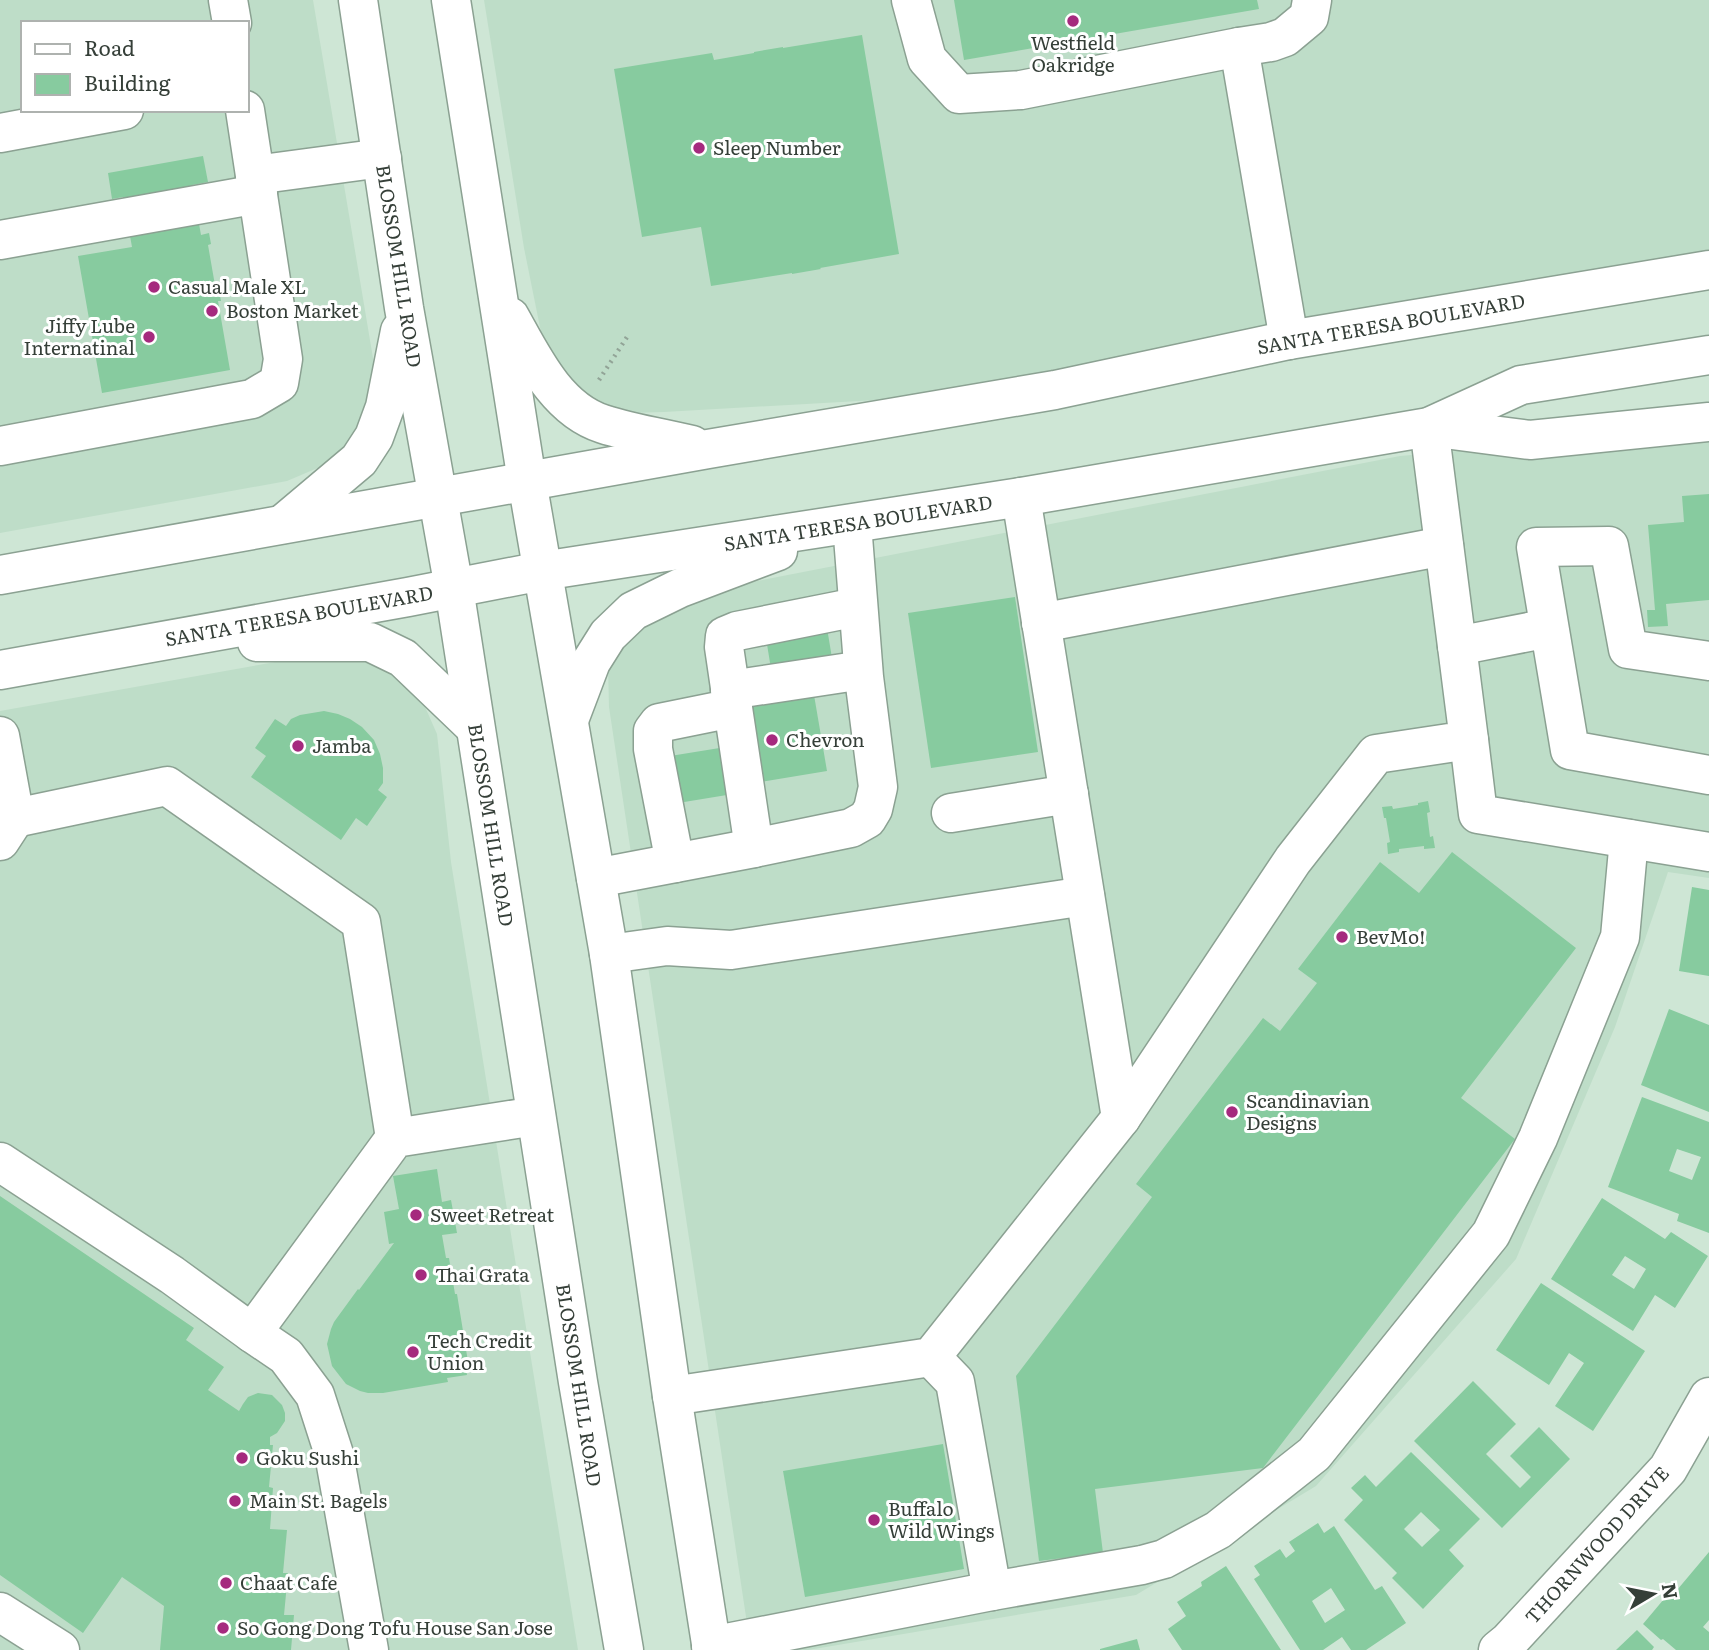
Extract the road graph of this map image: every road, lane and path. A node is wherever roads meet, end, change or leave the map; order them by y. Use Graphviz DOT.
graph roads {
  1 [pos="228,0"];
  2 [pos="358,0"];
  3 [pos="451,0"];
  4 [pos="911,0"];
  5 [pos="1312,0"];
  6 [pos="232,21"];
  7 [pos="1239,47"];
  8 [pos="113,112"];
  9 [pos="245,112"];
  10 [pos="0,133"];
  11 [pos="382,158"];
  12 [pos="256,185"];
  13 [pos="0,240"];
  14 [pos="1709,270"];
  15 [pos="498,297"];
  16 [pos="404,308"];
  17 [pos="627,337"];
  18 [pos="1289,340"];
  19 [pos="1709,355"];
  20 [pos="598,383"];
  21 [pos="1709,422"];
  22 [pos="1429,427"];
  23 [pos="0,446"];
  24 [pos="708,449"];
  25 [pos="527,481"];
  26 [pos="438,497"];
  27 [pos="1021,497"];
  28 [pos="849,524"];
  29 [pos="282,525"];
  30 [pos="1444,547"];
  31 [pos="542,571"];
  32 [pos="0,575"];
  33 [pos="454,589"];
  34 [pos="857,607"];
  35 [pos="1041,623"];
  36 [pos="1549,628"];
  37 [pos="153,642"];
  38 [pos="1457,646"];
  39 [pos="1709,661"];
  40 [pos="0,670"];
  41 [pos="863,670"];
  42 [pos="731,699"];
  43 [pos="568,722"];
  44 [pos="475,727"];
  45 [pos="0,736"];
  46 [pos="1469,740"];
  47 [pos="1709,775"];
  48 [pos="1069,794"];
  49 [pos="951,813"];
  50 [pos="8,830"];
  51 [pos="1629,839"];
  52 [pos="754,848"];
  53 [pos="1709,852"];
  54 [pos="675,863"];
  55 [pos="596,878"];
  56 [pos="1085,896"];
  57 [pos="609,954"];
  58 [pos="536,1116"];
  59 [pos="1121,1118"];
  60 [pos="394,1138"];
  61 [pos="0,1162"];
  62 [pos="252,1334"];
  63 [pos="931,1357"];
  64 [pos="672,1396"];
  65 [pos="1709,1397"];
  66 [pos="992,1591"];
  67 [pos="0,1612"];
  68 [pos="711,1648"];
  69 [pos="60,1650"];
  70 [pos="369,1650"];
  71 [pos="624,1650"];
  72 [pos="1498,1650"];
  1 -- 6 [label="main road"];
  2 -- 11 [label="main road, BLOSSOM HILL ROAD"];
  3 -- 15 [label="main road"];
  4 -- 7 [label="main road"];
  5 -- 7 [label="main road"];
  7 -- 18 [label="main road"];
  8 -- 10 [label="main road"];
  9 -- 12 [label="main road"];
  11 -- 12 [label="main road"];
  11 -- 16 [label="main road, BLOSSOM HILL ROAD"];
  12 -- 13 [label="main road"];
  12 -- 23 [label="main road"];
  14 -- 18 [label="main road, SANTA TERESA BOULEVARD"];
  15 -- 24 [label="main road"];
  15 -- 25 [label="main road"];
  16 -- 26 [label="main road, BLOSSOM HILL ROAD"];
  16 -- 29 [label="main road"];
  17 -- 20 [label="path"];
  18 -- 24 [label="main road, SANTA TERESA BOULEVARD"];
  19 -- 22 [label="main road, SANTA TERESA BOULEVARD"];
  21 -- 22 [label="main road"];
  22 -- 27 [label="main road, SANTA TERESA BOULEVARD"];
  22 -- 30 [label="main road"];
  24 -- 25 [label="main road, SANTA TERESA BOULEVARD"];
  25 -- 26 [label="main road, SANTA TERESA BOULEVARD"];
  25 -- 31 [label="main road"];
  26 -- 29 [label="main road, SANTA TERESA BOULEVARD"];
  26 -- 33 [label="main road, BLOSSOM HILL ROAD"];
  27 -- 28 [label="main road, SANTA TERESA BOULEVARD"];
  27 -- 35 [label="main road"];
  28 -- 31 [label="main road, SANTA TERESA BOULEVARD"];
  28 -- 34 [label="main road"];
  28 -- 43 [label="main road"];
  29 -- 32 [label="main road, SANTA TERESA BOULEVARD"];
  30 -- 35 [label="main road"];
  30 -- 38 [label="main road"];
  31 -- 33 [label="main road, SANTA TERESA BOULEVARD"];
  31 -- 43 [label="main road"];
  33 -- 37 [label="main road, SANTA TERESA BOULEVARD"];
  33 -- 44 [label="main road, BLOSSOM HILL ROAD"];
  34 -- 41 [label="main road"];
  34 -- 42 [label="main road"];
  35 -- 48 [label="main road"];
  36 -- 38 [label="main road"];
  36 -- 39 [label="main road"];
  36 -- 47 [label="main road"];
  37 -- 40 [label="main road, SANTA TERESA BOULEVARD"];
  37 -- 44 [label="main road"];
  38 -- 46 [label="main road"];
  41 -- 42 [label="main road"];
  41 -- 52 [label="main road"];
  42 -- 52 [label="main road"];
  42 -- 54 [label="main road"];
  43 -- 55 [label="main road"];
  44 -- 58 [label="main road, BLOSSOM HILL ROAD"];
  45 -- 50 [label="main road"];
  46 -- 51 [label="main road"];
  46 -- 59 [label="main road"];
  48 -- 49 [label="main road"];
  48 -- 56 [label="main road"];
  50 -- 60 [label="main road"];
  51 -- 53 [label="main road"];
  51 -- 66 [label="main road"];
  52 -- 54 [label="main road"];
  54 -- 55 [label="main road"];
  55 -- 57 [label="main road"];
  56 -- 57 [label="main road"];
  56 -- 59 [label="main road"];
  57 -- 64 [label="main road"];
  58 -- 60 [label="main road"];
  58 -- 71 [label="main road, BLOSSOM HILL ROAD"];
  59 -- 63 [label="main road"];
  60 -- 62 [label="main road"];
  61 -- 62 [label="main road"];
  62 -- 70 [label="main road"];
  63 -- 64 [label="main road"];
  63 -- 66 [label="main road"];
  64 -- 68 [label="main road"];
  65 -- 72 [label="main road, THORNWOOD DRIVE"];
  66 -- 68 [label="main road"];
  67 -- 69 [label="main road"];
}
